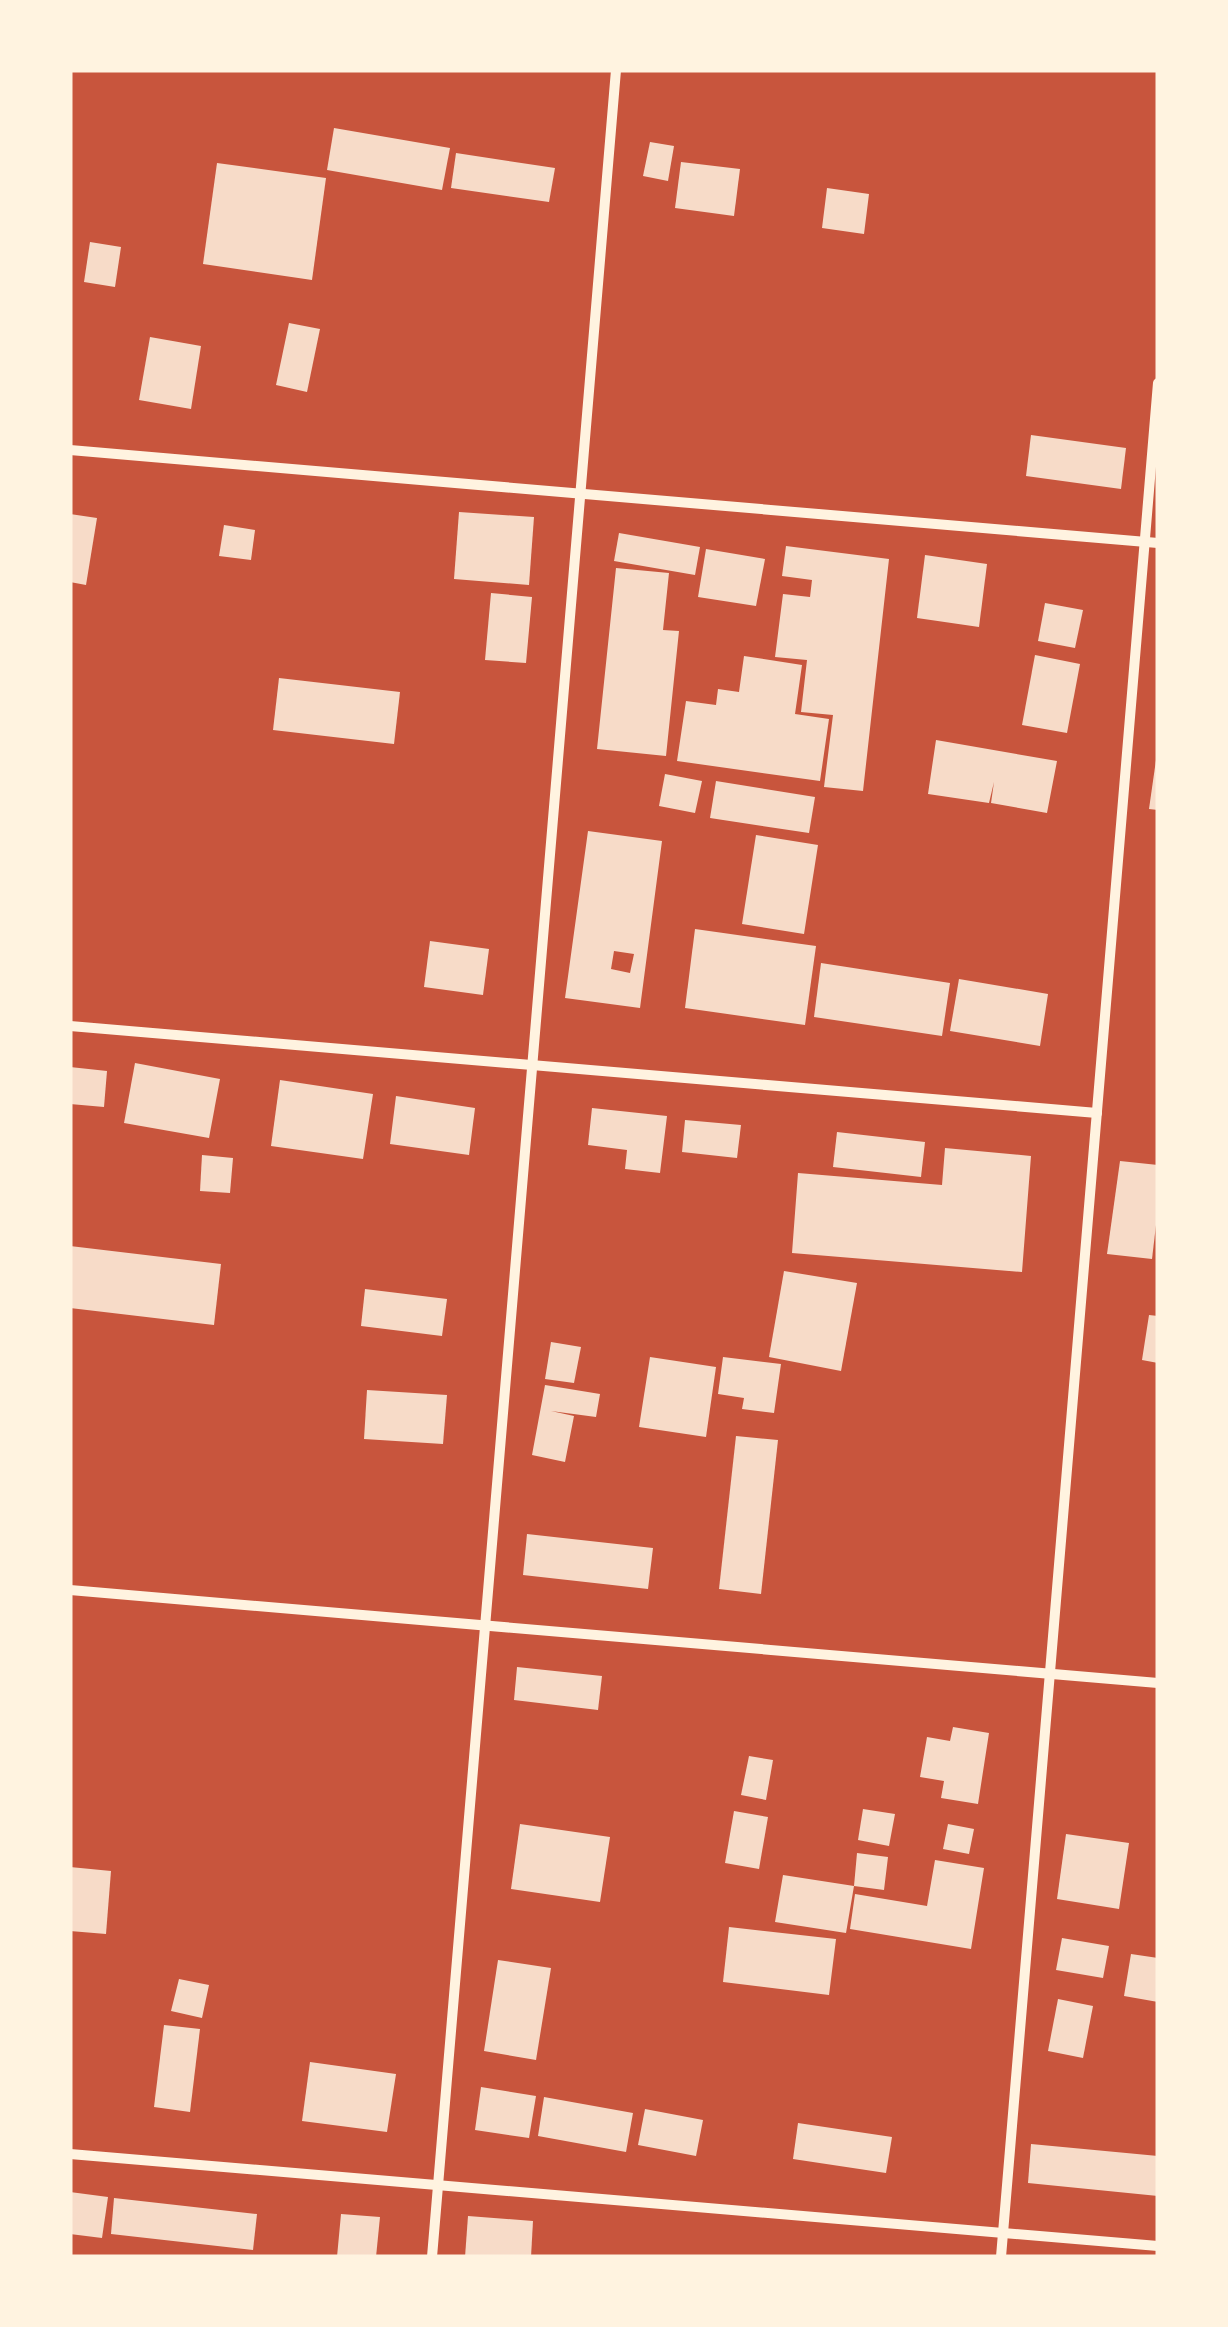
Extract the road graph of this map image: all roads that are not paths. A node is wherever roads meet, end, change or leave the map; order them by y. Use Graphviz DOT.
graph roads {
  1 [pos="616,70"];
  2 [pos="1158,383"];
  3 [pos="70,450"];
  4 [pos="580,494"];
  5 [pos="1145,542"];
  6 [pos="1158,543"];
  7 [pos="70,1026"];
  8 [pos="532,1065"];
  9 [pos="1097,1113"];
  10 [pos="70,1590"];
  11 [pos="485,1626"];
  12 [pos="1050,1674"];
  13 [pos="1158,1683"];
  14 [pos="70,2154"];
  15 [pos="438,2185"];
  16 [pos="1003,2233"];
  17 [pos="1158,2246"];
  18 [pos="432,2257"];
  19 [pos="1001,2257"];
  1 -- 4 [label="street"];
  2 -- 5 [label="street"];
  3 -- 4 [label="street"];
  4 -- 5 [label="street"];
  4 -- 8 [label="street"];
  5 -- 6 [label="street"];
  5 -- 9 [label="street"];
  7 -- 8 [label="street"];
  8 -- 9 [label="street"];
  8 -- 11 [label="street"];
  9 -- 12 [label="street"];
  10 -- 11 [label="street"];
  11 -- 12 [label="street"];
  11 -- 15 [label="street"];
  12 -- 13 [label="street"];
  12 -- 16 [label="street"];
  14 -- 15 [label="street"];
  15 -- 16 [label="street"];
  15 -- 18 [label="street"];
  16 -- 17 [label="street"];
  16 -- 19 [label="street"];
}
